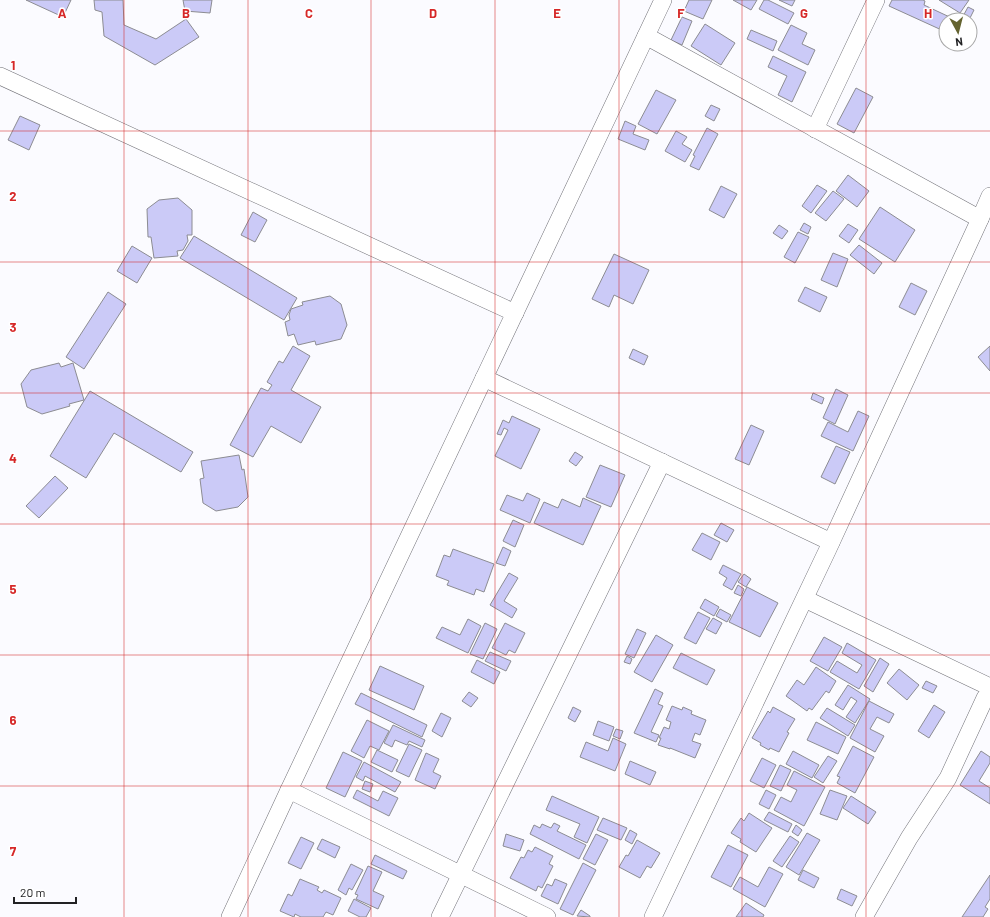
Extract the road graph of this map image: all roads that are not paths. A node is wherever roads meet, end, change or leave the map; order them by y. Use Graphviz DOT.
graph roads {
  1 [pos="663,0"];
  2 [pos="876,0"];
  3 [pos="646,36"];
  4 [pos="0,76"];
  5 [pos="815,129"];
  6 [pos="990,196"];
  7 [pos="980,220"];
  8 [pos="515,313"];
  9 [pos="484,378"];
  10 [pos="662,462"];
  11 [pos="831,542"];
  12 [pos="804,599"];
  13 [pos="990,687"];
  14 [pos="990,692"];
  15 [pos="289,790"];
  16 [pos="461,875"];
  17 [pos="230,917"];
  18 [pos="440,917"];
  19 [pos="547,917"];
  20 [pos="654,917"];
  21 [pos="864,917"];
  1 -- 3 [label="street"];
  2 -- 5 [label="street"];
  3 -- 5 [label="street"];
  3 -- 8 [label="street"];
  4 -- 8 [label="street"];
  5 -- 7 [label="street"];
  6 -- 7 [label="street"];
  7 -- 11 [label="street"];
  8 -- 9 [label="street"];
  9 -- 10 [label="street"];
  9 -- 15 [label="street"];
  10 -- 11 [label="street"];
  10 -- 16 [label="street"];
  11 -- 12 [label="street"];
  12 -- 13 [label="street"];
  12 -- 20 [label="street"];
  14 -- 21 [label="street"];
  15 -- 16 [label="street"];
  15 -- 17 [label="street"];
  16 -- 18 [label="street"];
  16 -- 19 [label="street"];
}
